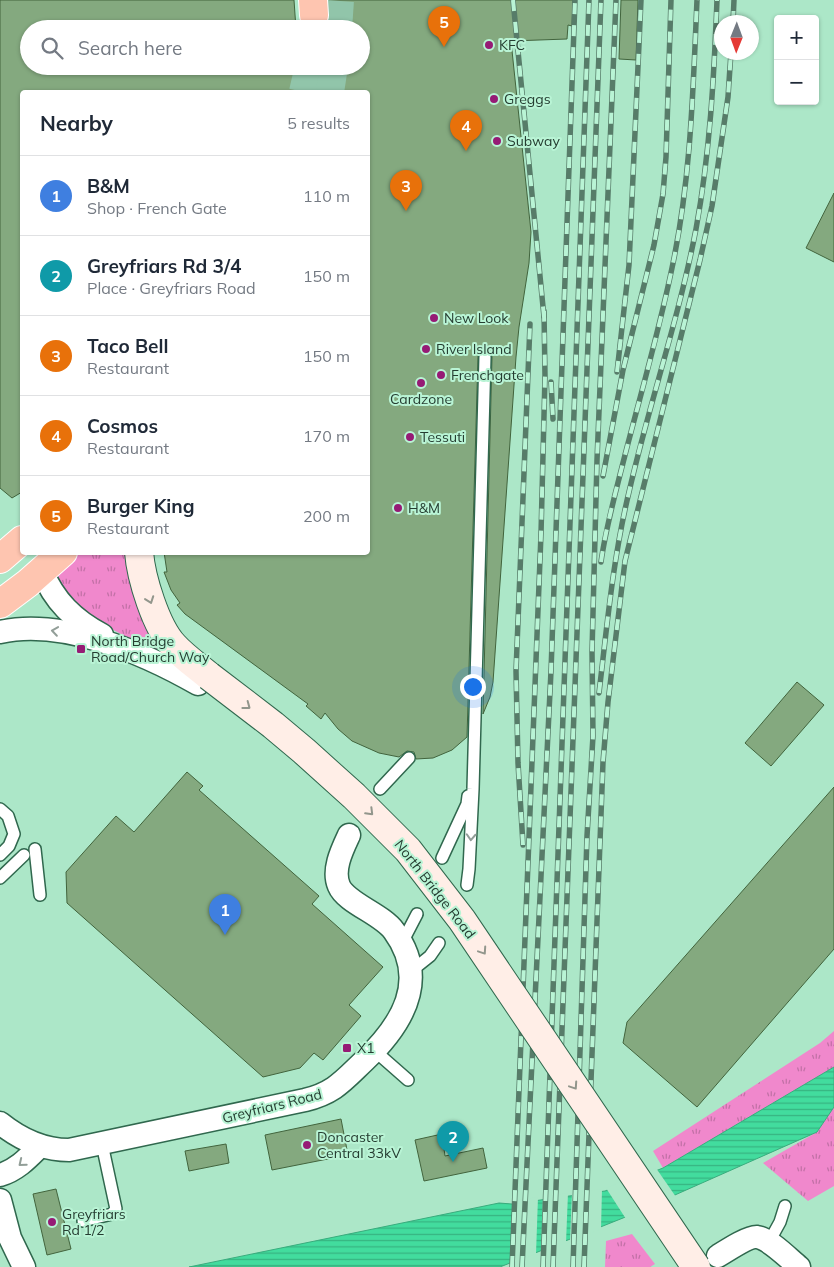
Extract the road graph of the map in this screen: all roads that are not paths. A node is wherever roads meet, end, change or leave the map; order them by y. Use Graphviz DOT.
graph roads {
  1 [pos="20,542"];
  2 [pos="56,555"];
  3 [pos="139,555"];
  4 [pos="0,559"];
  5 [pos="40,562"];
  6 [pos="0,604"];
  7 [pos="0,632"];
  8 [pos="136,653"];
  9 [pos="203,680"];
  10 [pos="409,758"];
  11 [pos="380,789"];
  12 [pos="0,809"];
  13 [pos="349,835"];
  14 [pos="35,849"];
  15 [pos="0,855"];
  16 [pos="24,855"];
  17 [pos="442,858"];
  18 [pos="0,878"];
  19 [pos="467,885"];
  20 [pos="40,895"];
  21 [pos="417,914"];
  22 [pos="439,942"];
  23 [pos="403,945"];
  24 [pos="410,975"];
  25 [pos="375,1051"];
  26 [pos="408,1080"];
  27 [pos="14,1135"];
  28 [pos="102,1144"];
  29 [pos="0,1174"];
  30 [pos="0,1200"];
  31 [pos="785,1206"];
  32 [pos="83,1221"];
  33 [pos="10,1238"];
  34 [pos="768,1242"];
  35 [pos="707,1261"];
  36 [pos="12,1267"];
  37 [pos="24,1267"];
  38 [pos="799,1267"];
  1 -- 4 [label="highway"];
  2 -- 5 [label="highway"];
  3 -- 9 [label="street, North Bridge Road, one-way"];
  5 -- 6 [label="highway"];
  5 -- 8 [label="street"];
  8 -- 7 [label="street, North Bridge Road, one-way"];
  8 -- 9 [label="street, North Bridge Road"];
  9 -- 35 [label="street, North Bridge Road, one-way, bridge"];
  10 -- 11 [label="lane"];
  12 -- 15 [label="lane"];
  13 -- 23 [label="street, Greyfriars Road"];
  14 -- 20 [label="lane"];
  16 -- 18 [label="lane"];
  17 -- 19 [label="lane, one-way"];
  21 -- 23 [label="lane"];
  22 -- 24 [label="lane"];
  23 -- 24 [label="street, Greyfriars Road"];
  24 -- 25 [label="street, Greyfriars Road"];
  25 -- 26 [label="lane"];
  25 -- 28 [label="street, Greyfriars Road"];
  27 -- 28 [label="street, Greyfriars Road"];
  27 -- 29 [label="street, Greyfriars Road, one-way"];
  28 -- 32 [label="lane"];
  30 -- 33 [label="street"];
  31 -- 34 [label="lane"];
  33 -- 36 [label="street"];
  33 -- 37 [label="street"];
  34 -- 35 [label="street"];
  34 -- 38 [label="street"];
}
